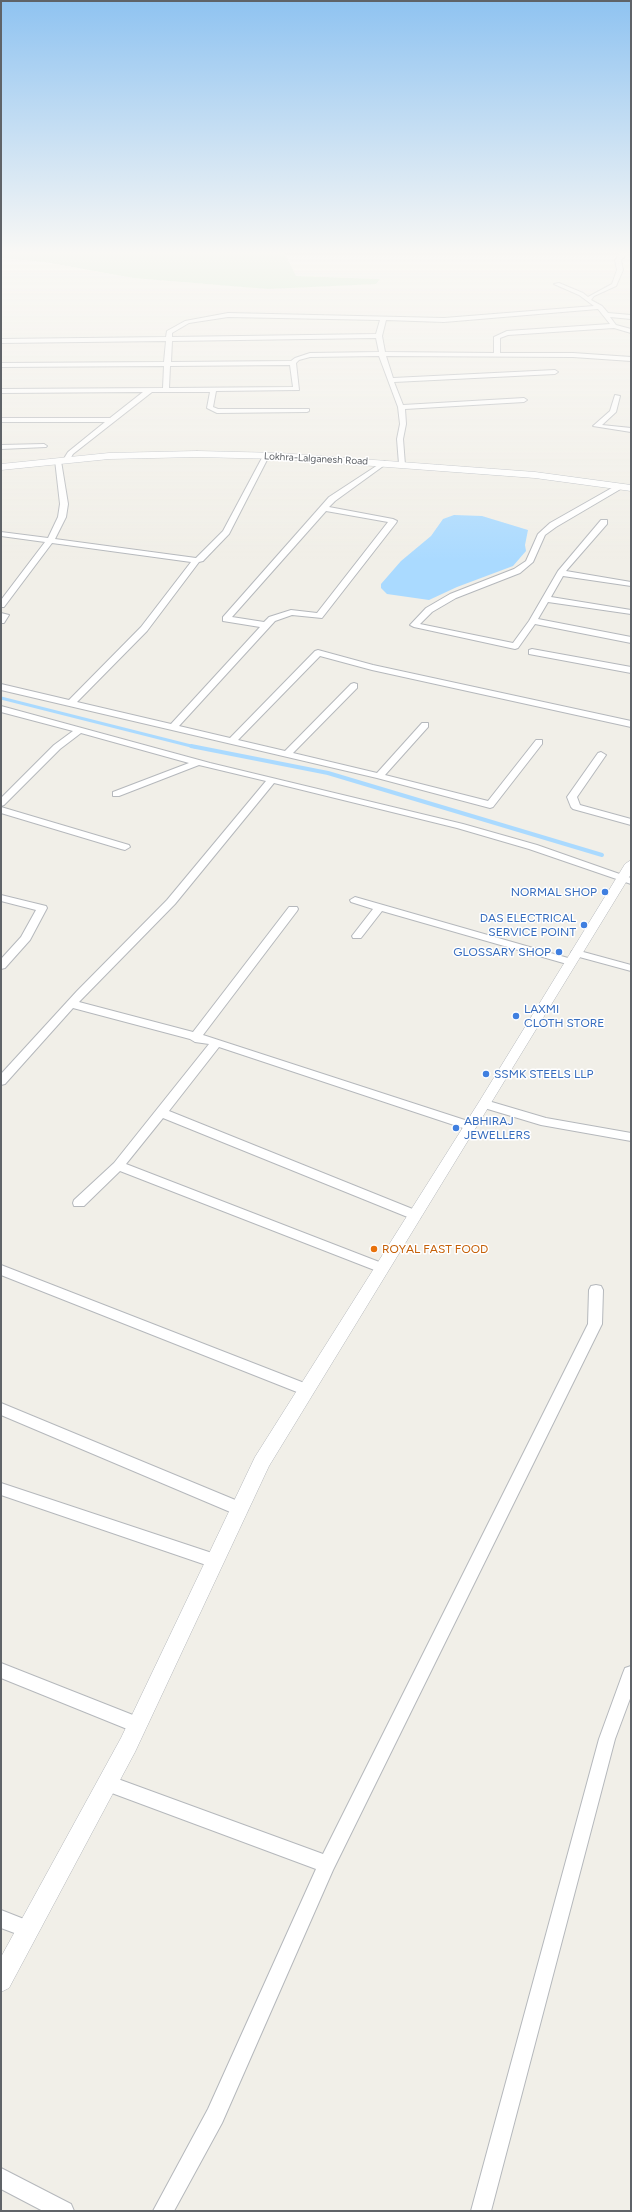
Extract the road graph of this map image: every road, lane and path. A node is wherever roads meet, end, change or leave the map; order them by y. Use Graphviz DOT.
graph roads {
  1 [pos="168,355"];
  2 [pos="309,355"];
  3 [pos="382,355"];
  4 [pos="576,355"];
  5 [pos="631,359"];
  6 [pos="293,363"];
  7 [pos="168,364"];
  8 [pos="1,365"];
  9 [pos="555,372"];
  10 [pos="391,380"];
  11 [pos="150,390"];
  12 [pos="166,390"];
  13 [pos="213,390"];
  14 [pos="1,391"];
  15 [pos="617,396"];
  16 [pos="524,400"];
  17 [pos="401,407"];
  18 [pos="307,410"];
  19 [pos="1,420"];
  20 [pos="113,420"];
  21 [pos="631,430"];
  22 [pos="44,446"];
  23 [pos="1,447"];
  24 [pos="266,456"];
  25 [pos="62,461"];
  26 [pos="384,463"];
  27 [pos="403,464"];
  28 [pos="1,467"];
  29 [pos="620,487"];
  30 [pos="631,488"];
  31 [pos="324,508"];
  32 [pos="604,522"];
  33 [pos="1,534"];
  34 [pos="50,540"];
  35 [pos="196,560"];
  36 [pos="561,573"];
  37 [pos="631,584"];
  38 [pos="546,599"];
  39 [pos="1,605"];
  40 [pos="631,612"];
  41 [pos="1,614"];
  42 [pos="1,621"];
  43 [pos="533,621"];
  44 [pos="265,625"];
  45 [pos="631,640"];
  46 [pos="532,652"];
  47 [pos="631,670"];
  48 [pos="354,686"];
  49 [pos="1,687"];
  50 [pos="71,703"];
  51 [pos="1,709"];
  52 [pos="425,724"];
  53 [pos="631,724"];
  54 [pos="172,727"];
  55 [pos="80,730"];
  56 [pos="232,741"];
  57 [pos="540,742"];
  58 [pos="287,754"];
  59 [pos="601,755"];
  60 [pos="199,762"];
  61 [pos="379,776"];
  62 [pos="272,780"];
  63 [pos="116,794"];
  64 [pos="1,803"];
  65 [pos="1,810"];
  66 [pos="631,822"];
  67 [pos="125,847"];
  68 [pos="628,874"];
  69 [pos="1,898"];
  70 [pos="355,900"];
  71 [pos="380,908"];
  72 [pos="293,909"];
  73 [pos="357,936"];
  74 [pos="574,957"];
  75 [pos="1,966"];
  76 [pos="631,968"];
  77 [pos="71,1004"];
  78 [pos="195,1038"];
  79 [pos="217,1042"];
  80 [pos="1,1081"];
  81 [pos="485,1104"];
  82 [pos="161,1112"];
  83 [pos="470,1126"];
  84 [pos="631,1137"];
  85 [pos="118,1166"];
  86 [pos="79,1203"];
  87 [pos="415,1215"];
  88 [pos="382,1268"];
  89 [pos="1,1270"];
  90 [pos="596,1290"];
  91 [pos="307,1390"];
  92 [pos="1,1409"];
  93 [pos="1,1489"];
  94 [pos="240,1509"];
  95 [pos="215,1561"];
  96 [pos="1,1670"];
  97 [pos="631,1673"];
  98 [pos="137,1725"];
  99 [pos="107,1783"];
  100 [pos="327,1864"];
  101 [pos="1,1919"];
  102 [pos="28,1929"];
  103 [pos="1,1980"];
  104 [pos="1,2178"];
  105 [pos="64,2211"];
  106 [pos="163,2211"];
  107 [pos="481,2211"];
  1 -- 7 [label="street"];
  2 -- 6 [label="street"];
  3 -- 10 [label="street"];
  4 -- 5 [label="street"];
  6 -- 7 [label="street"];
  6 -- 13 [label="street"];
  7 -- 8 [label="street"];
  7 -- 12 [label="street"];
  9 -- 10 [label="street"];
  10 -- 17 [label="street"];
  11 -- 12 [label="street"];
  11 -- 14 [label="street"];
  11 -- 20 [label="street"];
  12 -- 13 [label="street"];
  13 -- 18 [label="street"];
  15 -- 21 [label="street"];
  16 -- 17 [label="street"];
  17 -- 27 [label="street"];
  19 -- 20 [label="street"];
  20 -- 25 [label="street"];
  22 -- 23 [label="street"];
  24 -- 25 [label="main road, Lokhra-Lalganesh Road"];
  24 -- 26 [label="main road, Lokhra-Lalganesh Road"];
  24 -- 35 [label="street"];
  25 -- 28 [label="main road, Lokhra-Lalganesh Road"];
  25 -- 34 [label="street"];
  26 -- 27 [label="main road, Lokhra-Lalganesh Road"];
  26 -- 31 [label="street"];
  27 -- 29 [label="main road, Lokhra-Lalganesh Road"];
  29 -- 30 [label="main road, Lokhra-Lalganesh Road"];
  29 -- 43 [label="street"];
  31 -- 44 [label="street"];
  31 -- 44 [label="street"];
  32 -- 36 [label="street"];
  33 -- 34 [label="street"];
  34 -- 35 [label="street"];
  34 -- 39 [label="street"];
  35 -- 50 [label="street"];
  36 -- 37 [label="street"];
  36 -- 38 [label="street"];
  38 -- 40 [label="street"];
  38 -- 43 [label="street"];
  41 -- 42 [label="street"];
  43 -- 45 [label="street"];
  44 -- 54 [label="street"];
  46 -- 47 [label="street"];
  48 -- 58 [label="street"];
  49 -- 50 [label="street"];
  50 -- 54 [label="street"];
  51 -- 55 [label="street"];
  52 -- 61 [label="street"];
  53 -- 56 [label="street"];
  54 -- 56 [label="street"];
  55 -- 60 [label="street"];
  55 -- 64 [label="street"];
  56 -- 58 [label="street"];
  57 -- 61 [label="street"];
  58 -- 61 [label="street"];
  59 -- 66 [label="street"];
  60 -- 62 [label="street"];
  60 -- 63 [label="street"];
  62 -- 68 [label="street"];
  62 -- 77 [label="street"];
  65 -- 67 [label="street"];
  68 -- 74 [label="street"];
  69 -- 75 [label="street"];
  70 -- 71 [label="street"];
  71 -- 73 [label="street"];
  71 -- 74 [label="street"];
  72 -- 78 [label="street"];
  74 -- 76 [label="street"];
  74 -- 81 [label="street"];
  77 -- 78 [label="street"];
  77 -- 80 [label="street"];
  78 -- 79 [label="street"];
  79 -- 82 [label="street"];
  79 -- 83 [label="street"];
  81 -- 83 [label="street"];
  81 -- 84 [label="street"];
  82 -- 85 [label="street"];
  82 -- 87 [label="street"];
  83 -- 87 [label="street"];
  85 -- 86 [label="street"];
  85 -- 88 [label="street"];
  87 -- 88 [label="street"];
  88 -- 91 [label="street"];
  89 -- 91 [label="street"];
  90 -- 100 [label="street"];
  91 -- 94 [label="street"];
  92 -- 94 [label="street"];
  93 -- 95 [label="street"];
  94 -- 95 [label="street"];
  95 -- 98 [label="street"];
  96 -- 98 [label="street"];
  97 -- 107 [label="street"];
  98 -- 99 [label="street"];
  99 -- 100 [label="street"];
  99 -- 102 [label="street"];
  100 -- 106 [label="street"];
  101 -- 102 [label="street"];
  102 -- 103 [label="street"];
  104 -- 105 [label="street"];
}
